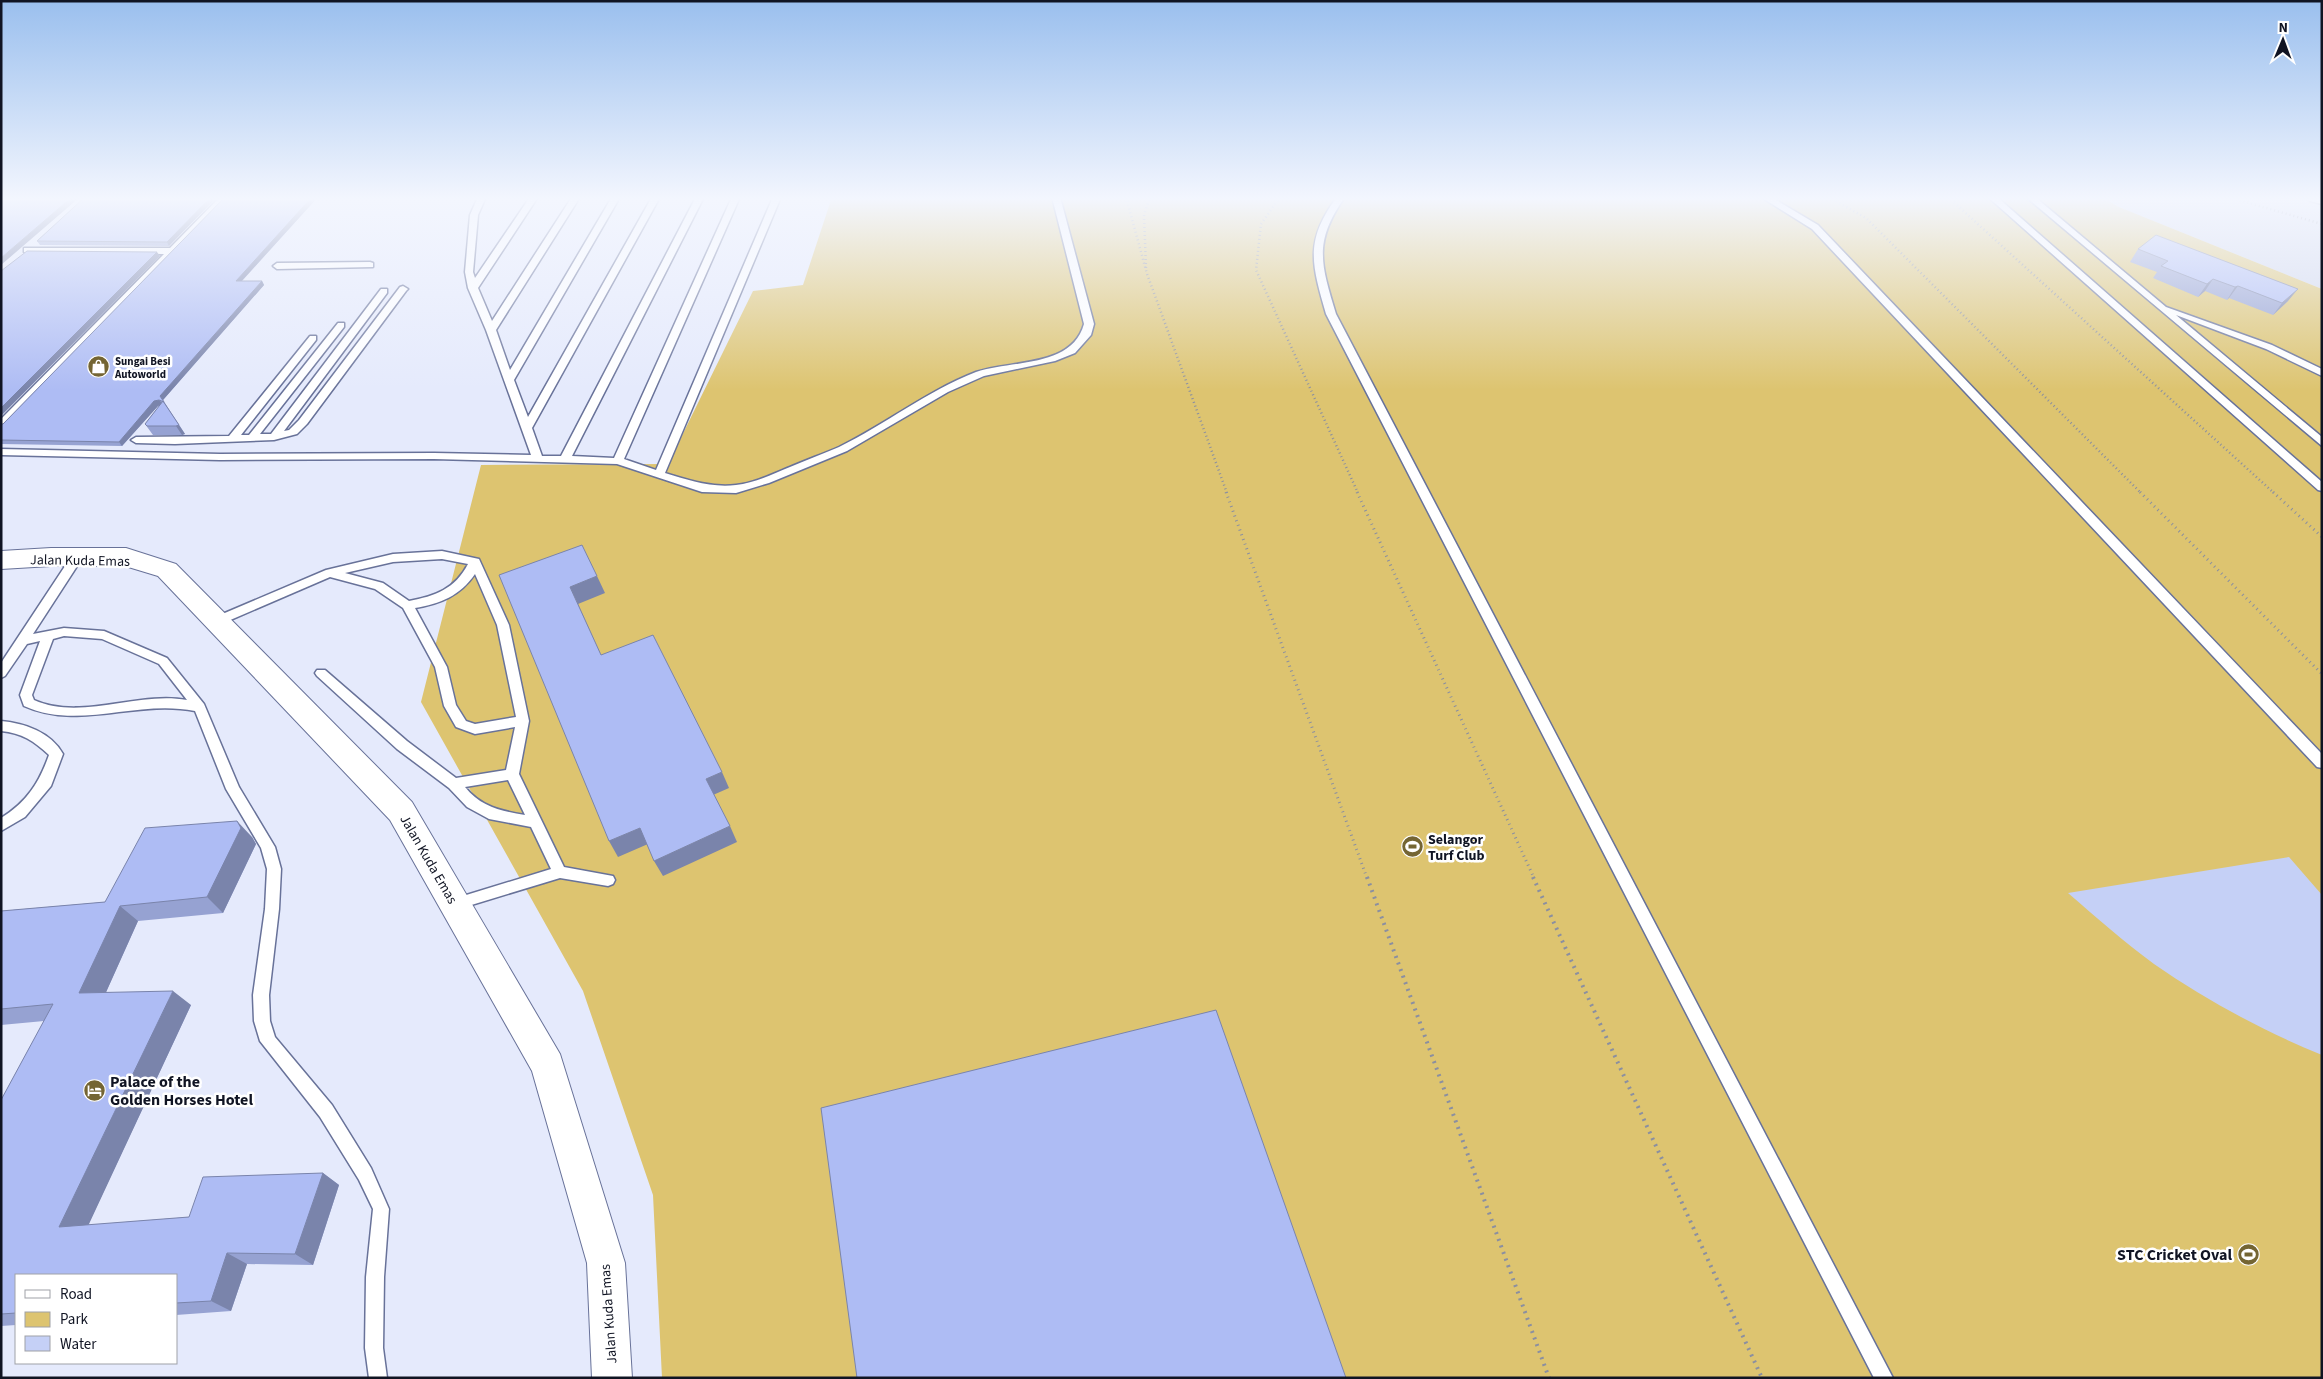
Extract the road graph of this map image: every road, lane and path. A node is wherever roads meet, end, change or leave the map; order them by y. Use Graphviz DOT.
graph roads {
  1 [pos="162,261"];
  2 [pos="470,261"];
  3 [pos="490,261"];
  4 [pos="535,261"];
  5 [pos="579,261"];
  6 [pos="620,261"];
  7 [pos="667,261"];
  8 [pos="707,261"];
  9 [pos="750,261"];
  10 [pos="1073,261"];
  11 [pos="1143,261"];
  12 [pos="1146,261"];
  13 [pos="1257,261"];
  14 [pos="1318,261"];
  15 [pos="1848,261"];
  16 [pos="1909,261"];
  17 [pos="2019,261"];
  18 [pos="2065,261"];
  19 [pos="2106,261"];
  20 [pos="370,265"];
  21 [pos="277,266"];
  22 [pos="1146,274"];
  23 [pos="472,288"];
  24 [pos="403,289"];
  25 [pos="384,291"];
  26 [pos="2159,306"];
  27 [pos="341,325"];
  28 [pos="491,330"];
  29 [pos="313,338"];
  30 [pos="2322,373"];
  31 [pos="509,381"];
  32 [pos="1,425"];
  33 [pos="147,426"];
  34 [pos="527,428"];
  35 [pos="274,437"];
  36 [pos="234,438"];
  37 [pos="252,438"];
  38 [pos="136,440"];
  39 [pos="2322,443"];
  40 [pos="1,452"];
  41 [pos="126,454"];
  42 [pos="538,459"];
  43 [pos="565,459"];
  44 [pos="618,461"];
  45 [pos="660,473"];
  46 [pos="2322,488"];
  47 [pos="2322,537"];
  48 [pos="78,557"];
  49 [pos="1,560"];
  50 [pos="475,562"];
  51 [pos="330,573"];
  52 [pos="407,605"];
  53 [pos="217,621"];
  54 [pos="48,635"];
  55 [pos="23,640"];
  56 [pos="1,673"];
  57 [pos="321,673"];
  58 [pos="2322,674"];
  59 [pos="200,707"];
  60 [pos="523,721"];
  61 [pos="1,726"];
  62 [pos="2322,763"];
  63 [pos="512,774"];
  64 [pos="454,784"];
  65 [pos="535,822"];
  66 [pos="1,824"];
  67 [pos="560,872"];
  68 [pos="608,880"];
  69 [pos="455,904"];
  70 [pos="378,1378"];
  71 [pos="612,1378"];
  72 [pos="1549,1378"];
  73 [pos="1762,1378"];
  74 [pos="1884,1378"];
  1 -- 32 [label="lane"];
  2 -- 23 [label="lane"];
  3 -- 23 [label="lane"];
  4 -- 28 [label="lane"];
  5 -- 31 [label="lane"];
  6 -- 34 [label="lane"];
  7 -- 43 [label="lane"];
  8 -- 44 [label="lane"];
  9 -- 45 [label="lane"];
  10 -- 45 [label="lane"];
  11 -- 22 [label="path"];
  12 -- 22 [label="path"];
  13 -- 73 [label="path"];
  14 -- 74 [label="lane"];
  15 -- 62 [label="lane"];
  16 -- 58 [label="path"];
  17 -- 47 [label="path"];
  18 -- 46 [label="lane"];
  19 -- 26 [label="lane"];
  20 -- 21 [label="lane"];
  22 -- 72 [label="path"];
  23 -- 28 [label="lane"];
  24 -- 35 [label="lane"];
  25 -- 35 [label="lane"];
  26 -- 30 [label="lane"];
  26 -- 39 [label="lane"];
  27 -- 37 [label="lane"];
  28 -- 31 [label="lane"];
  29 -- 36 [label="lane"];
  31 -- 34 [label="lane"];
  33 -- 38 [label="lane"];
  34 -- 42 [label="lane"];
  35 -- 37 [label="lane"];
  36 -- 37 [label="lane"];
  36 -- 38 [label="lane"];
  38 -- 41 [label="lane"];
  40 -- 41 [label="lane"];
  41 -- 42 [label="lane"];
  42 -- 43 [label="lane"];
  43 -- 44 [label="lane"];
  44 -- 45 [label="lane"];
  48 -- 49 [label="street, Jalan Kuda Emas"];
  48 -- 53 [label="street, Jalan Kuda Emas"];
  48 -- 55 [label="lane"];
  50 -- 51 [label="lane"];
  50 -- 52 [label="lane"];
  50 -- 60 [label="lane"];
  51 -- 52 [label="lane"];
  51 -- 53 [label="lane"];
  52 -- 60 [label="lane"];
  53 -- 69 [label="street, Jalan Kuda Emas"];
  54 -- 55 [label="lane"];
  54 -- 59 [label="lane"];
  54 -- 59 [label="lane"];
  55 -- 56 [label="lane"];
  57 -- 64 [label="lane"];
  59 -- 70 [label="lane"];
  60 -- 63 [label="lane"];
  61 -- 66 [label="lane"];
  63 -- 64 [label="lane"];
  63 -- 65 [label="lane"];
  64 -- 65 [label="lane"];
  65 -- 67 [label="lane"];
  67 -- 68 [label="lane"];
  67 -- 69 [label="lane"];
  69 -- 71 [label="street, Jalan Kuda Emas"];
}
